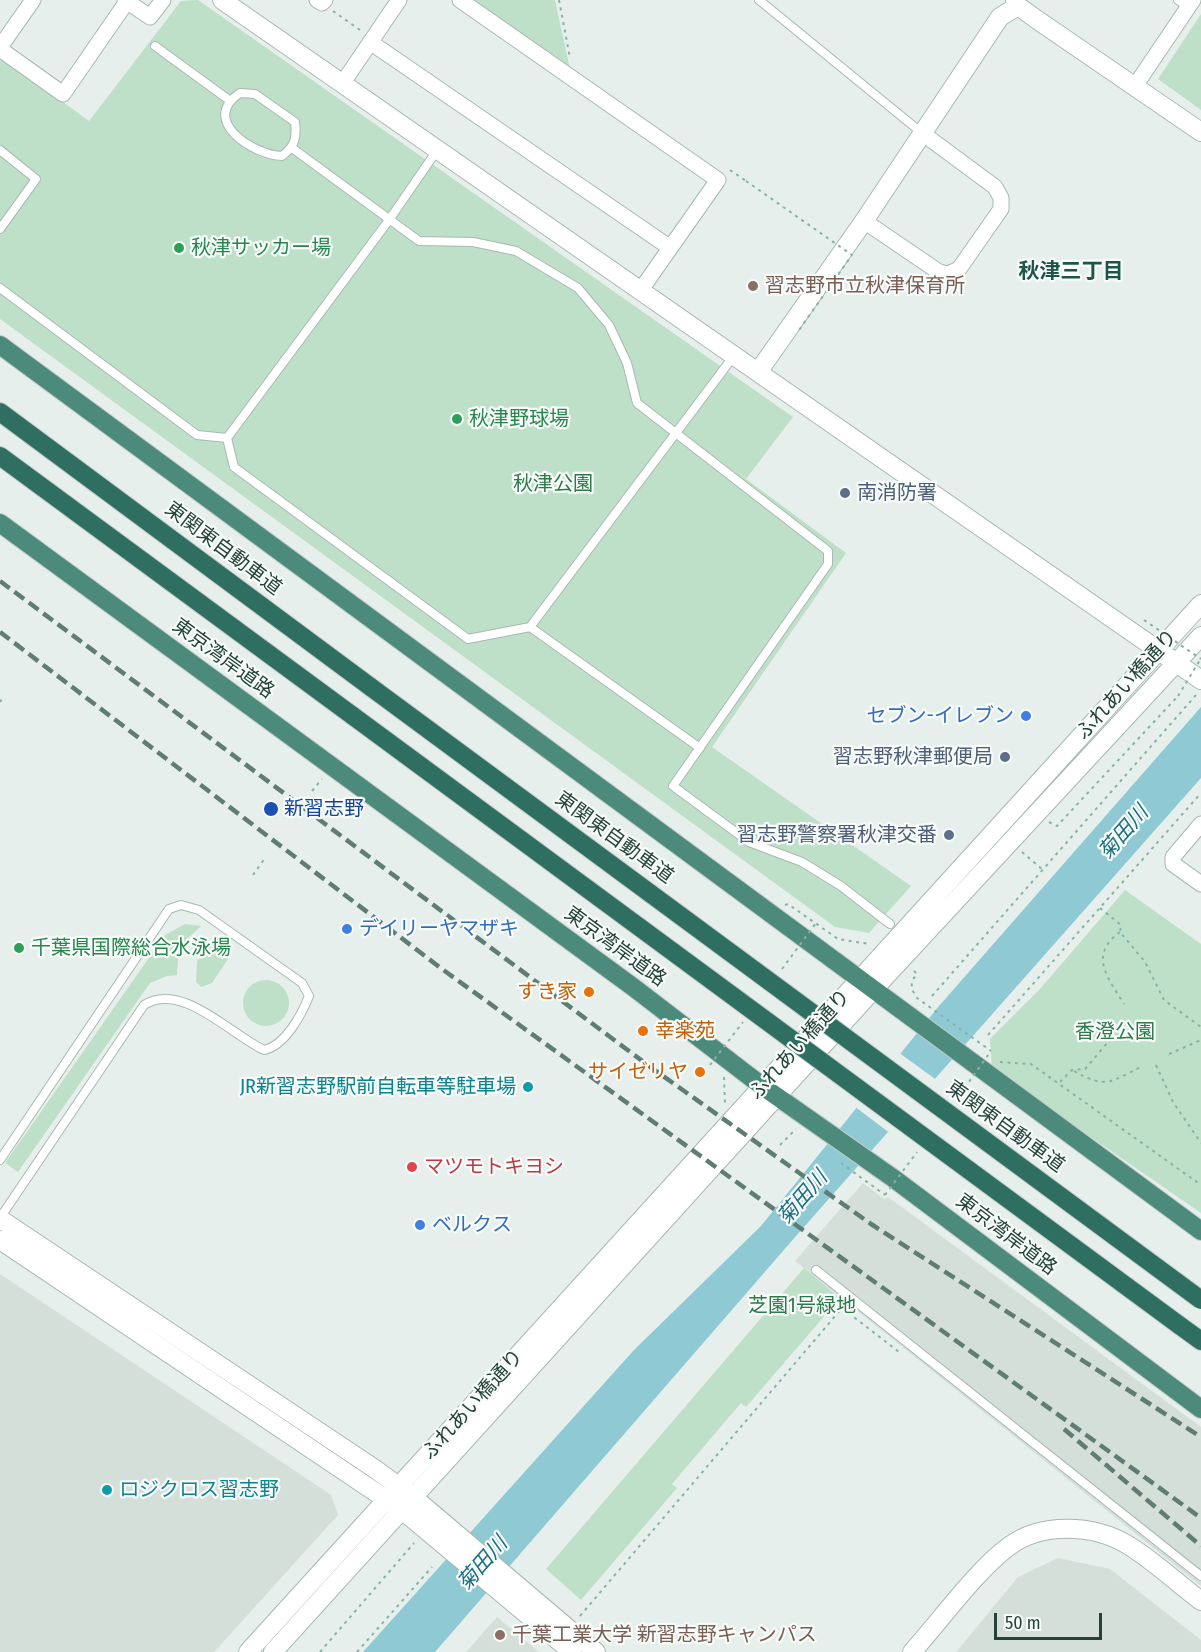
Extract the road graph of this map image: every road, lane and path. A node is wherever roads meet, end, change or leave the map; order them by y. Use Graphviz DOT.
graph roads {
  1 [pos="33,0"];
  2 [pos="127,0"];
  3 [pos="163,0"];
  4 [pos="223,0"];
  5 [pos="399,0"];
  6 [pos="460,0"];
  7 [pos="559,0"];
  8 [pos="759,0"];
  9 [pos="322,1"];
  10 [pos="1186,2"];
  11 [pos="1016,3"];
  12 [pos="360,30"];
  13 [pos="370,42"];
  14 [pos="155,46"];
  15 [pos="0,48"];
  16 [pos="574,78"];
  17 [pos="342,84"];
  18 [pos="1135,86"];
  19 [pos="229,100"];
  20 [pos="1201,132"];
  21 [pos="922,134"];
  22 [pos="292,148"];
  23 [pos="438,149"];
  24 [pos="0,150"];
  25 [pos="746,181"];
  26 [pos="389,220"];
  27 [pos="864,221"];
  28 [pos="0,229"];
  29 [pos="669,247"];
  30 [pos="0,288"];
  31 [pos="640,291"];
  32 [pos="799,330"];
  33 [pos="0,345"];
  34 [pos="734,355"];
  35 [pos="758,372"];
  36 [pos="0,412"];
  37 [pos="673,433"];
  38 [pos="227,438"];
  39 [pos="0,456"];
  40 [pos="0,523"];
  41 [pos="1201,604"];
  42 [pos="1144,620"];
  43 [pos="530,627"];
  44 [pos="1201,636"];
  45 [pos="1160,649"];
  46 [pos="1201,659"];
  47 [pos="1178,662"];
  48 [pos="1200,686"];
  49 [pos="4,696"];
  50 [pos="0,702"];
  51 [pos="700,748"];
  52 [pos="324,776"];
  53 [pos="312,791"];
  54 [pos="1201,793"];
  55 [pos="1047,821"];
  56 [pos="1201,824"];
  57 [pos="1020,850"];
  58 [pos="265,858"];
  59 [pos="1043,870"];
  60 [pos="253,875"];
  61 [pos="1201,884"];
  62 [pos="781,907"];
  63 [pos="1100,908"];
  64 [pos="890,924"];
  65 [pos="1120,932"];
  66 [pos="871,945"];
  67 [pos="912,969"];
  68 [pos="866,985"];
  69 [pos="932,996"];
  70 [pos="1124,1004"];
  71 [pos="1201,1027"];
  72 [pos="988,1035"];
  73 [pos="1118,1035"];
  74 [pos="1201,1040"];
  75 [pos="992,1051"];
  76 [pos="1169,1054"];
  77 [pos="994,1063"];
  78 [pos="710,1065"];
  79 [pos="1156,1065"];
  80 [pos="1143,1066"];
  81 [pos="1072,1070"];
  82 [pos="1059,1083"];
  83 [pos="762,1086"];
  84 [pos="778,1097"];
  85 [pos="730,1105"];
  86 [pos="804,1135"];
  87 [pos="1201,1143"];
  88 [pos="780,1145"];
  89 [pos="0,1160"];
  90 [pos="840,1162"];
  91 [pos="1201,1185"];
  92 [pos="885,1196"];
  93 [pos="0,1219"];
  94 [pos="1201,1231"];
  95 [pos="0,1240"];
  96 [pos="816,1270"];
  97 [pos="1201,1300"];
  98 [pos="1201,1341"];
  99 [pos="907,1358"];
  100 [pos="1201,1409"];
  101 [pos="400,1499"];
  102 [pos="417,1539"];
  103 [pos="432,1567"];
  104 [pos="1201,1576"];
  105 [pos="1201,1601"];
  106 [pos="564,1642"];
  107 [pos="248,1652"];
  108 [pos="273,1652"];
  109 [pos="320,1652"];
  110 [pos="357,1652"];
  111 [pos="596,1652"];
  112 [pos="912,1652"];
  1 -- 15 [label="street"];
  2 -- 3 [label="street"];
  2 -- 15 [label="street"];
  4 -- 17 [label="street"];
  5 -- 13 [label="street"];
  6 -- 16 [label="street"];
  7 -- 16 [label="path"];
  8 -- 21 [label="lane"];
  9 -- 12 [label="path"];
  10 -- 18 [label="street"];
  11 -- 18 [label="street"];
  11 -- 21 [label="street"];
  13 -- 17 [label="street"];
  13 -- 29 [label="street"];
  14 -- 19 [label="lane"];
  16 -- 29 [label="street"];
  17 -- 23 [label="street"];
  18 -- 20 [label="street"];
  19 -- 22 [label="lane"];
  19 -- 22 [label="lane"];
  21 -- 27 [label="street"];
  21 -- 27 [label="street"];
  22 -- 26 [label="lane"];
  23 -- 26 [label="lane"];
  23 -- 31 [label="street"];
  24 -- 28 [label="lane"];
  25 -- 32 [label="path, bridge"];
  26 -- 37 [label="lane"];
  26 -- 38 [label="lane"];
  27 -- 35 [label="street"];
  29 -- 31 [label="street"];
  30 -- 38 [label="lane"];
  31 -- 34 [label="street"];
  33 -- 68 [label="highway"];
  34 -- 35 [label="street"];
  34 -- 37 [label="lane"];
  35 -- 45 [label="street"];
  36 -- 97 [label="highway, 東関東自動車道, bridge"];
  37 -- 43 [label="lane"];
  37 -- 51 [label="lane"];
  38 -- 43 [label="lane"];
  39 -- 98 [label="highway, bridge"];
  40 -- 83 [label="highway, 東京湾岸道路"];
  41 -- 45 [label="street, ふれあい橋通り"];
  42 -- 46 [label="path, bridge"];
  43 -- 51 [label="lane"];
  44 -- 47 [label="street, ふれあい橋通り"];
  45 -- 47 [label="street"];
  45 -- 68 [label="street, ふれあい橋通り"];
  46 -- 55 [label="path, bridge"];
  47 -- 48 [label="street"];
  47 -- 68 [label="street, ふれあい橋通り"];
  48 -- 59 [label="path"];
  49 -- 50 [label="path"];
  51 -- 64 [label="lane"];
  52 -- 53 [label="path"];
  54 -- 63 [label="path"];
  56 -- 61 [label="street"];
  57 -- 59 [label="path"];
  58 -- 60 [label="path"];
  59 -- 69 [label="path"];
  62 -- 66 [label="path"];
  63 -- 65 [label="path"];
  63 -- 72 [label="path"];
  65 -- 70 [label="path"];
  65 -- 71 [label="path"];
  67 -- 75 [label="path"];
  68 -- 83 [label="street, ふれあい橋通り"];
  68 -- 84 [label="street, ふれあい橋通り"];
  68 -- 94 [label="highway"];
  73 -- 81 [label="path"];
  74 -- 76 [label="path"];
  77 -- 82 [label="path"];
  78 -- 85 [label="path"];
  79 -- 87 [label="path"];
  80 -- 81 [label="path"];
  81 -- 82 [label="path"];
  82 -- 91 [label="path"];
  83 -- 84 [label="highway, 東京湾岸道路"];
  83 -- 101 [label="street, ふれあい橋通り"];
  84 -- 100 [label="highway, 東京湾岸道路"];
  84 -- 101 [label="street, ふれあい橋通り"];
  86 -- 88 [label="path"];
  89 -- 93 [label="lane"];
  90 -- 92 [label="path"];
  93 -- 101 [label="street"];
  95 -- 101 [label="street"];
  96 -- 104 [label="lane"];
  99 -- 106 [label="path"];
  101 -- 106 [label="street"];
  101 -- 107 [label="street"];
  101 -- 108 [label="street"];
  102 -- 109 [label="path"];
  103 -- 110 [label="path"];
  105 -- 112 [label="street"];
  106 -- 111 [label="street"];
}
